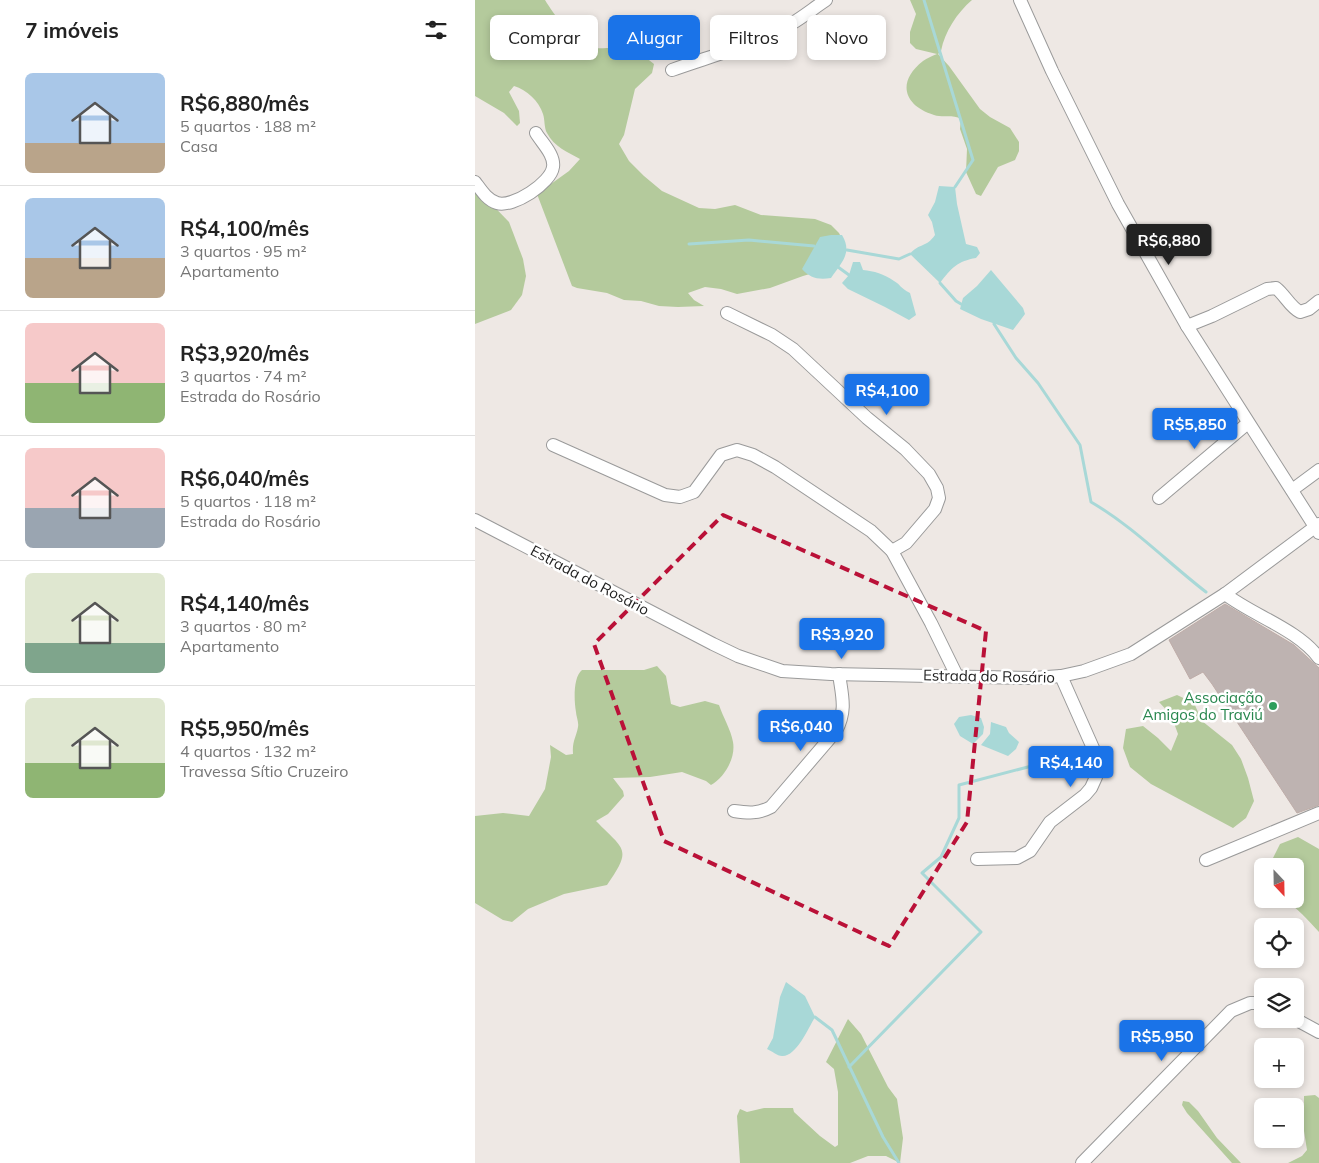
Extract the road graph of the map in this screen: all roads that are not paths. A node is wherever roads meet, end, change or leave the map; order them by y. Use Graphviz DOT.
graph roads {
  1 [pos="826,0"];
  2 [pos="1020,0"];
  3 [pos="671,70"];
  4 [pos="535,133"];
  5 [pos="475,182"];
  6 [pos="1319,301"];
  7 [pos="727,313"];
  8 [pos="1187,326"];
  9 [pos="1248,423"];
  10 [pos="553,445"];
  11 [pos="1319,470"];
  12 [pos="1292,490"];
  13 [pos="1159,498"];
  14 [pos="475,520"];
  15 [pos="1318,528"];
  16 [pos="892,551"];
  17 [pos="1225,594"];
  18 [pos="1319,658"];
  19 [pos="839,674"];
  20 [pos="957,676"];
  21 [pos="1061,676"];
  22 [pos="734,811"];
  23 [pos="1319,813"];
  24 [pos="977,859"];
  25 [pos="1206,860"];
  26 [pos="1254,1003"];
  27 [pos="1304,1024"];
  28 [pos="1319,1032"];
  29 [pos="1082,1163"];
  1 -- 3 [label="street"];
  2 -- 8 [label="street"];
  4 -- 5 [label="street"];
  6 -- 8 [label="street"];
  7 -- 16 [label="street"];
  8 -- 9 [label="street"];
  9 -- 12 [label="street"];
  9 -- 13 [label="street"];
  10 -- 16 [label="street"];
  11 -- 12 [label="street"];
  12 -- 15 [label="street"];
  14 -- 19 [label="street, Estrada do Rosário"];
  15 -- 17 [label="street, Estrada do Rosário"];
  16 -- 20 [label="street"];
  17 -- 18 [label="street"];
  17 -- 21 [label="street, Estrada do Rosário"];
  19 -- 20 [label="street, Estrada do Rosário"];
  19 -- 22 [label="street"];
  20 -- 21 [label="street, Estrada do Rosário"];
  21 -- 24 [label="street"];
  23 -- 25 [label="street"];
  26 -- 29 [label="street"];
  27 -- 28 [label="street"];
}
